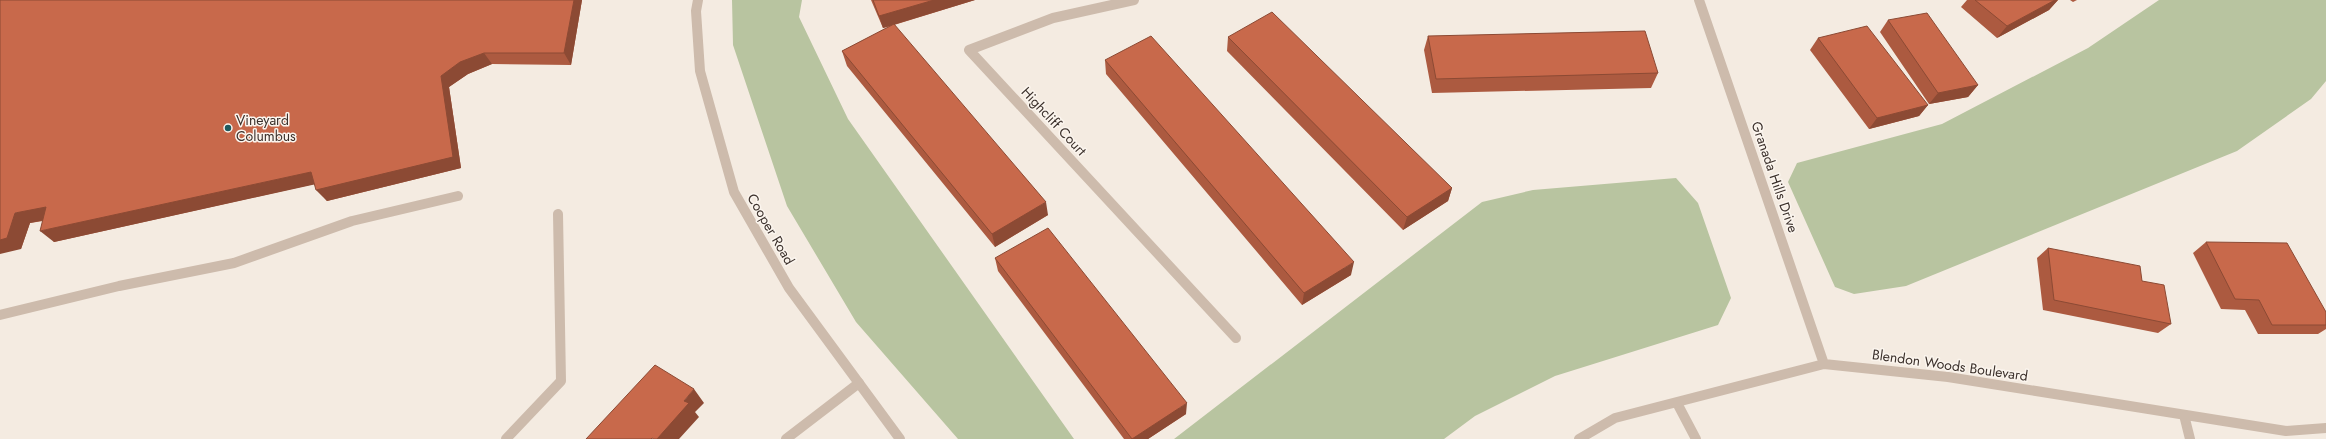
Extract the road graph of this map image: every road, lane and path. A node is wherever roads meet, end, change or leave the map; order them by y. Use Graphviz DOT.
graph roads {
  1 [pos="698,0"];
  2 [pos="1134,0"];
  3 [pos="1699,0"];
  4 [pos="458,196"];
  5 [pos="558,214"];
  6 [pos="0,315"];
  7 [pos="1236,338"];
  8 [pos="1824,364"];
  9 [pos="859,383"];
  10 [pos="1676,403"];
  11 [pos="2184,415"];
  12 [pos="2326,428"];
  13 [pos="506,439"];
  14 [pos="786,439"];
  15 [pos="900,439"];
  16 [pos="1579,439"];
  17 [pos="1696,439"];
  18 [pos="2190,439"];
  1 -- 9 [label="street, Cooper Road"];
  2 -- 7 [label="street, Highcliff Court"];
  3 -- 8 [label="street, Granada Hills Drive"];
  4 -- 6 [label="street"];
  5 -- 13 [label="street"];
  8 -- 10 [label="street, Blendon Woods Boulevard"];
  8 -- 11 [label="street, Blendon Woods Boulevard"];
  9 -- 14 [label="street"];
  9 -- 15 [label="street, Cooper Road"];
  10 -- 16 [label="street, Blendon Woods Boulevard"];
  10 -- 17 [label="street"];
  11 -- 12 [label="street, Blendon Woods Boulevard"];
  11 -- 18 [label="street"];
}
